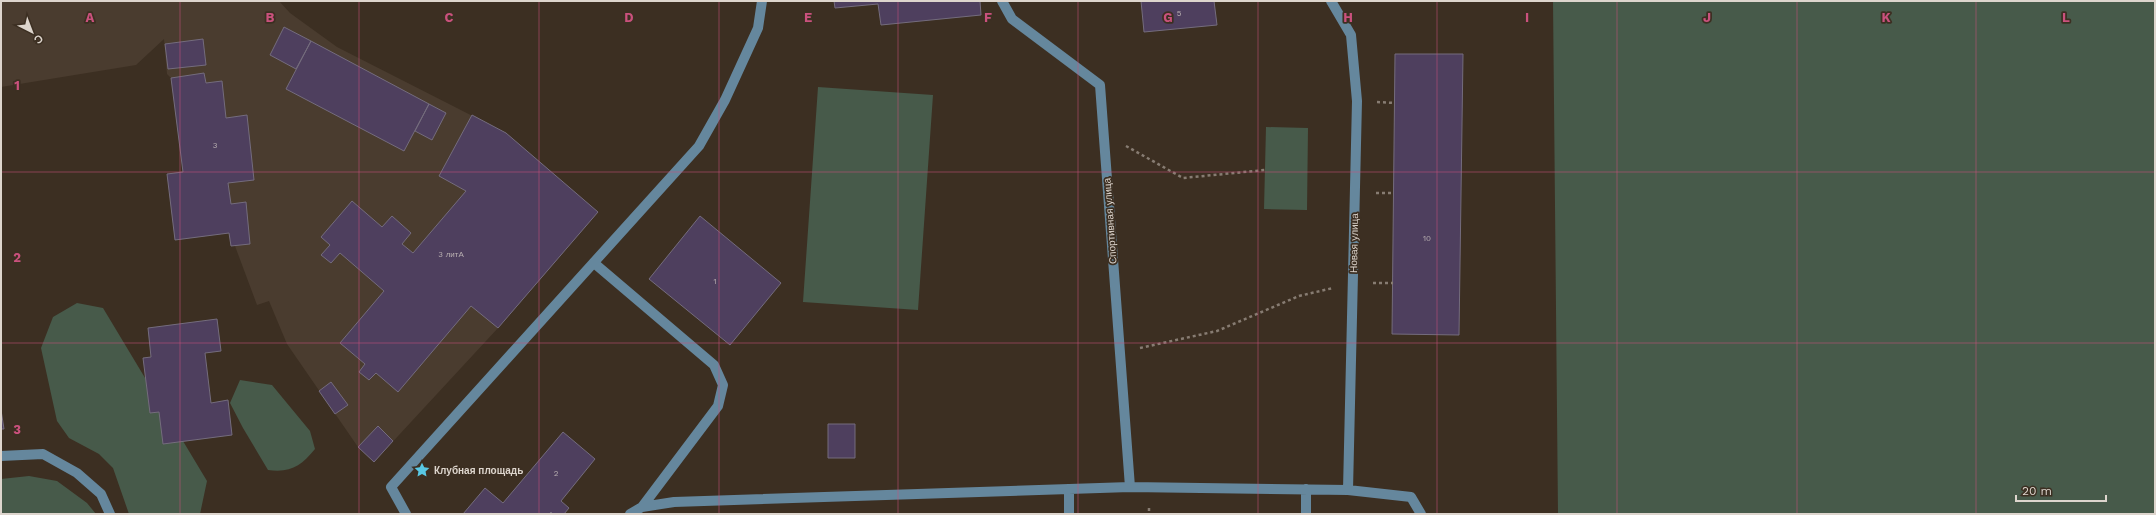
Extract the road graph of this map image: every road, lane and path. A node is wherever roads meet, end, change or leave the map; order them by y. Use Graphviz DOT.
graph roads {
  1 [pos="762,1"];
  2 [pos="1002,1"];
  3 [pos="1331,1"];
  4 [pos="1103,134"];
  5 [pos="1265,170"];
  6 [pos="594,263"];
  7 [pos="1353,284"];
  8 [pos="1120,352"];
  9 [pos="1,456"];
  10 [pos="1130,487"];
  11 [pos="1069,489"];
  12 [pos="1306,489"];
  13 [pos="1348,490"];
  14 [pos="642,507"];
  15 [pos="110,514"];
  16 [pos="406,514"];
  17 [pos="630,514"];
  18 [pos="1070,514"];
  19 [pos="1306,514"];
  20 [pos="1421,514"];
  1 -- 6 [label="street"];
  2 -- 4 [label="street, Спортивная улица"];
  3 -- 7 [label="street, Новая улица"];
  4 -- 5 [label="path"];
  4 -- 8 [label="street, Спортивная улица"];
  6 -- 14 [label="street"];
  6 -- 16 [label="street"];
  7 -- 8 [label="path"];
  7 -- 13 [label="street, Новая улица"];
  8 -- 10 [label="street, Спортивная улица"];
  9 -- 15 [label="street"];
  10 -- 11 [label="street"];
  10 -- 12 [label="street"];
  11 -- 14 [label="street"];
  11 -- 18 [label="street"];
  12 -- 13 [label="street"];
  12 -- 19 [label="street"];
  13 -- 20 [label="street"];
  14 -- 17 [label="street"];
}
